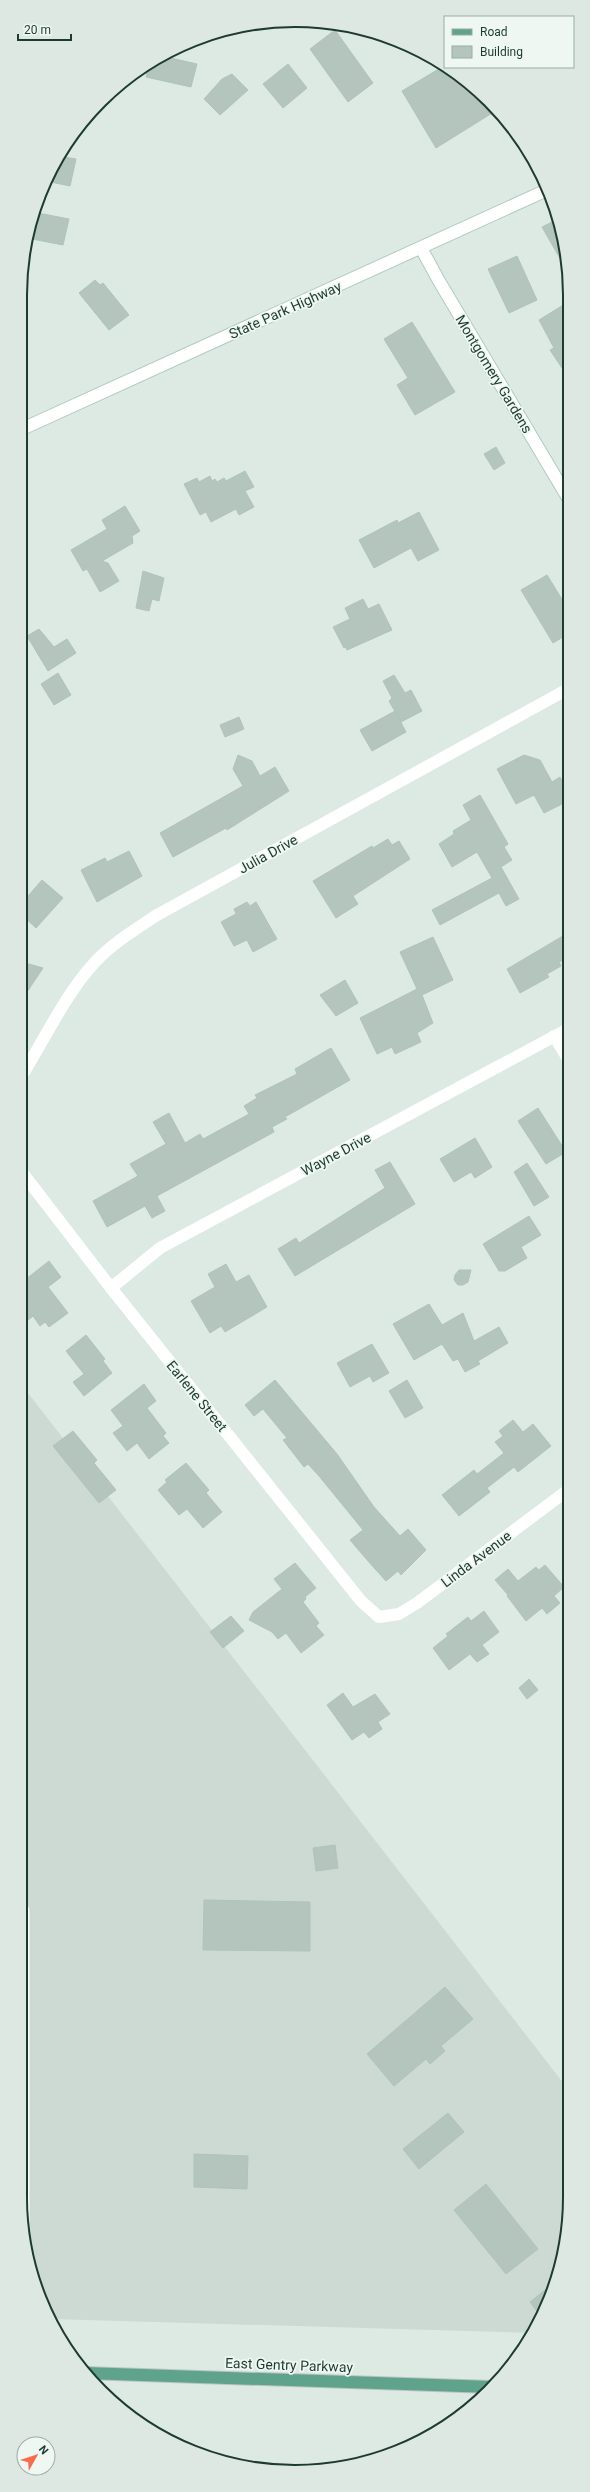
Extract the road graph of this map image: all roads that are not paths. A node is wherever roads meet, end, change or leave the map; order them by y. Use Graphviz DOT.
graph roads {
  1 [pos="543,192"];
  2 [pos="421,248"];
  3 [pos="27,427"];
  4 [pos="563,490"];
  5 [pos="563,692"];
  6 [pos="563,1032"];
  7 [pos="554,1036"];
  8 [pos="563,1051"];
  9 [pos="27,1067"];
  10 [pos="27,1179"];
  11 [pos="110,1288"];
  12 [pos="563,1494"];
  13 [pos="379,1617"];
  14 [pos="93,2373"];
  15 [pos="485,2387"];
  1 -- 2 [label="street, State Park Highway"];
  2 -- 3 [label="street, State Park Highway"];
  2 -- 4 [label="street, Montgomery Gardens"];
  5 -- 9 [label="street, Julia Drive"];
  6 -- 7 [label="street, Wayne Drive"];
  7 -- 8 [label="street"];
  7 -- 11 [label="street, Wayne Drive"];
  10 -- 11 [label="street, Earlene Street"];
  11 -- 13 [label="street, Earlene Street"];
  12 -- 13 [label="street, Linda Avenue"];
  14 -- 15 [label="main road, East Gentry Parkway"];
}
